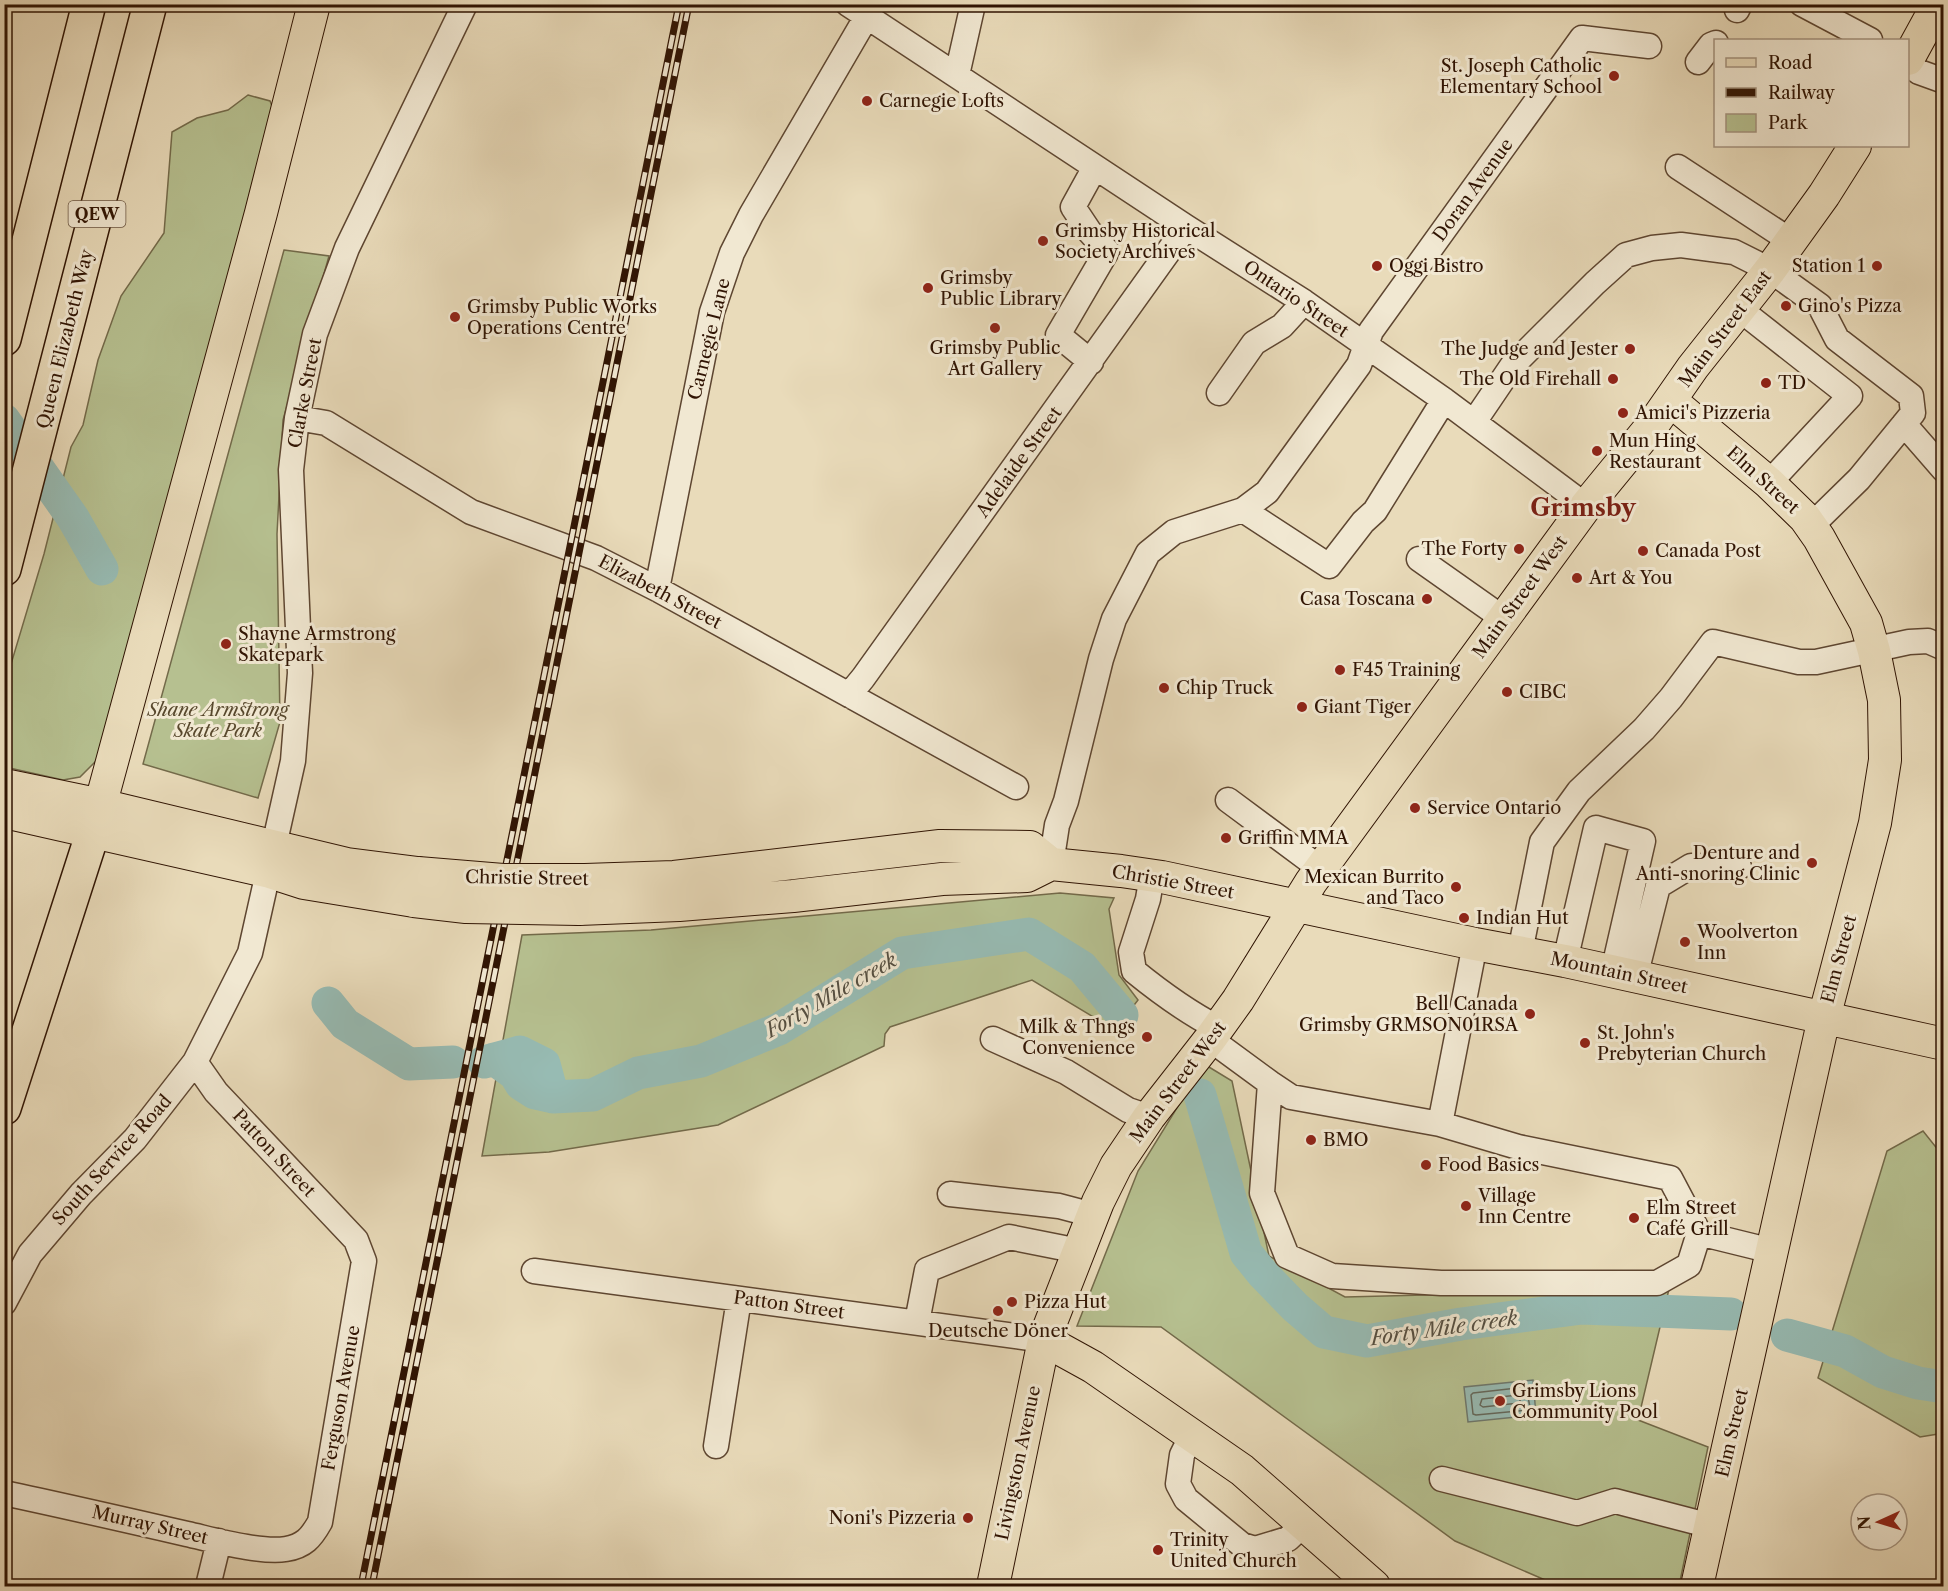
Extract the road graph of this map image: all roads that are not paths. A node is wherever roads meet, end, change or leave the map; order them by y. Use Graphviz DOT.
graph roads {
  1 [pos="89,4"];
  2 [pos="150,4"];
  3 [pos="314,4"];
  4 [pos="465,4"];
  5 [pos="973,4"];
  6 [pos="1938,4"];
  7 [pos="1815,8"];
  8 [pos="858,10"];
  9 [pos="1868,39"];
  10 [pos="1714,44"];
  11 [pos="1649,46"];
  12 [pos="1909,56"];
  13 [pos="1698,62"];
  14 [pos="1909,65"];
  15 [pos="957,75"];
  16 [pos="1944,81"];
  17 [pos="1854,147"];
  18 [pos="1095,167"];
  19 [pos="1678,167"];
  20 [pos="1186,227"];
  21 [pos="1791,241"];
  22 [pos="1770,270"];
  23 [pos="1304,302"];
  24 [pos="1738,309"];
  25 [pos="4,339"];
  26 [pos="1366,347"];
  27 [pos="1091,362"];
  28 [pos="1218,393"];
  29 [pos="1444,400"];
  30 [pos="1671,401"];
  31 [pos="297,418"];
  32 [pos="1474,422"];
  33 [pos="1904,424"];
  34 [pos="1944,470"];
  35 [pos="1769,483"];
  36 [pos="1586,506"];
  37 [pos="1243,510"];
  38 [pos="1811,526"];
  39 [pos="1419,559"];
  40 [pos="4,569"];
  41 [pos="657,589"];
  42 [pos="1504,618"];
  43 [pos="1944,648"];
  44 [pos="1874,651"];
  45 [pos="849,695"];
  46 [pos="1016,787"];
  47 [pos="1228,800"];
  48 [pos="17,801"];
  49 [pos="97,819"];
  50 [pos="272,860"];
  51 [pos="1051,864"];
  52 [pos="1739,867"];
  53 [pos="1321,868"];
  54 [pos="1152,875"];
  55 [pos="1294,906"];
  56 [pos="1475,944"];
  57 [pos="1520,952"];
  58 [pos="1565,962"];
  59 [pos="1624,974"];
  60 [pos="1824,1018"];
  61 [pos="1214,1034"];
  62 [pos="993,1039"];
  63 [pos="1944,1044"];
  64 [pos="195,1062"];
  65 [pos="1270,1083"];
  66 [pos="4,1108"];
  67 [pos="1149,1117"];
  68 [pos="1440,1124"];
  69 [pos="950,1194"];
  70 [pos="1093,1215"];
  71 [pos="1699,1233"];
  72 [pos="356,1240"];
  73 [pos="1079,1251"];
  74 [pos="1772,1251"];
  75 [pos="534,1271"];
  76 [pos="739,1299"];
  77 [pos="4,1303"];
  78 [pos="917,1322"];
  79 [pos="1044,1340"];
  80 [pos="1192,1435"];
  81 [pos="716,1446"];
  82 [pos="1442,1479"];
  83 [pos="4,1493"];
  84 [pos="1304,1524"];
  85 [pos="1711,1526"];
  86 [pos="219,1541"];
  87 [pos="297,1547"];
  88 [pos="208,1587"];
  89 [pos="993,1587"];
  90 [pos="1374,1587"];
  91 [pos="1697,1587"];
  1 -- 25 [label="highway"];
  2 -- 40 [label="highway, Queen Elizabeth Way / QEW"];
  3 -- 49 [label="main road"];
  4 -- 31 [label="street, Clarke Street"];
  5 -- 15 [label="street"];
  6 -- 12 [label="main road"];
  7 -- 9 [label="street"];
  8 -- 15 [label="street, Ontario Street"];
  8 -- 41 [label="street, Carnegie Lane"];
  10 -- 13 [label="street"];
  11 -- 26 [label="street, Doran Avenue"];
  14 -- 16 [label="street"];
  15 -- 18 [label="street, Ontario Street"];
  17 -- 21 [label="main road, Main Street East"];
  18 -- 20 [label="street, Ontario Street"];
  18 -- 27 [label="street"];
  19 -- 21 [label="street"];
  20 -- 23 [label="street, Ontario Street"];
  20 -- 27 [label="street, Adelaide Street"];
  21 -- 22 [label="main road, Main Street East"];
  22 -- 24 [label="main road, Main Street East"];
  22 -- 32 [label="street"];
  22 -- 33 [label="street"];
  23 -- 26 [label="street, Ontario Street"];
  23 -- 28 [label="street"];
  24 -- 30 [label="main road, Main Street East"];
  24 -- 35 [label="street"];
  26 -- 29 [label="street, Ontario Street"];
  26 -- 37 [label="street, Doran Avenue"];
  27 -- 45 [label="street, Adelaide Street"];
  29 -- 32 [label="street, Ontario Street"];
  29 -- 37 [label="street"];
  30 -- 35 [label="main road, Elm Street"];
  30 -- 36 [label="main road, Main Street East"];
  31 -- 41 [label="street, Elizabeth Street"];
  31 -- 50 [label="street, Clarke Street"];
  32 -- 36 [label="street, Ontario Street"];
  33 -- 34 [label="street"];
  33 -- 38 [label="street"];
  35 -- 38 [label="main road, Elm Street"];
  36 -- 42 [label="main road, Main Street West"];
  37 -- 51 [label="street, Doran Avenue"];
  38 -- 44 [label="main road, Elm Street"];
  39 -- 42 [label="street"];
  41 -- 45 [label="street, Elizabeth Street"];
  42 -- 53 [label="main road, Main Street West"];
  43 -- 44 [label="street"];
  44 -- 57 [label="street"];
  44 -- 60 [label="main road, Elm Street"];
  45 -- 46 [label="street, Elizabeth Street"];
  47 -- 53 [label="street"];
  48 -- 49 [label="main road, Christie Street"];
  49 -- 50 [label="main road, Christie Street"];
  49 -- 66 [label="highway"];
  50 -- 51 [label="main road, Christie Street, bridge"];
  50 -- 64 [label="street, South Service Road"];
  51 -- 54 [label="main road, Christie Street"];
  52 -- 59 [label="street"];
  53 -- 55 [label="main road, Main Street West"];
  54 -- 55 [label="main road, Christie Street"];
  54 -- 61 [label="street"];
  55 -- 56 [label="main road, Mountain Street"];
  55 -- 61 [label="main road, Main Street West"];
  56 -- 57 [label="main road, Mountain Street"];
  56 -- 68 [label="street"];
  57 -- 58 [label="main road, Mountain Street"];
  58 -- 59 [label="main road, Mountain Street"];
  58 -- 59 [label="street"];
  59 -- 60 [label="main road, Mountain Street"];
  60 -- 63 [label="main road, Mountain Street"];
  60 -- 74 [label="main road, Elm Street"];
  61 -- 65 [label="street"];
  61 -- 67 [label="main road, Main Street West"];
  62 -- 67 [label="street"];
  64 -- 72 [label="street, Patton Street"];
  64 -- 77 [label="street, South Service Road"];
  65 -- 68 [label="street"];
  65 -- 71 [label="street"];
  67 -- 70 [label="main road, Main Street West"];
  68 -- 71 [label="street"];
  69 -- 70 [label="street"];
  70 -- 73 [label="main road, Main Street West"];
  71 -- 74 [label="street"];
  72 -- 87 [label="street, Ferguson Avenue"];
  73 -- 78 [label="street"];
  73 -- 79 [label="main road, Main Street West"];
  74 -- 85 [label="main road, Elm Street"];
  75 -- 76 [label="street, Patton Street"];
  76 -- 78 [label="street, Patton Street"];
  76 -- 81 [label="street"];
  78 -- 79 [label="street, Patton Street"];
  79 -- 80 [label="main road"];
  79 -- 89 [label="main road, Livingston Avenue"];
  80 -- 84 [label="main road"];
  80 -- 84 [label="street"];
  82 -- 85 [label="street"];
  83 -- 86 [label="street, Murray Street"];
  84 -- 90 [label="main road"];
  85 -- 91 [label="main road, Elm Street"];
  86 -- 87 [label="street, Murray Street"];
  86 -- 88 [label="street"];
}
